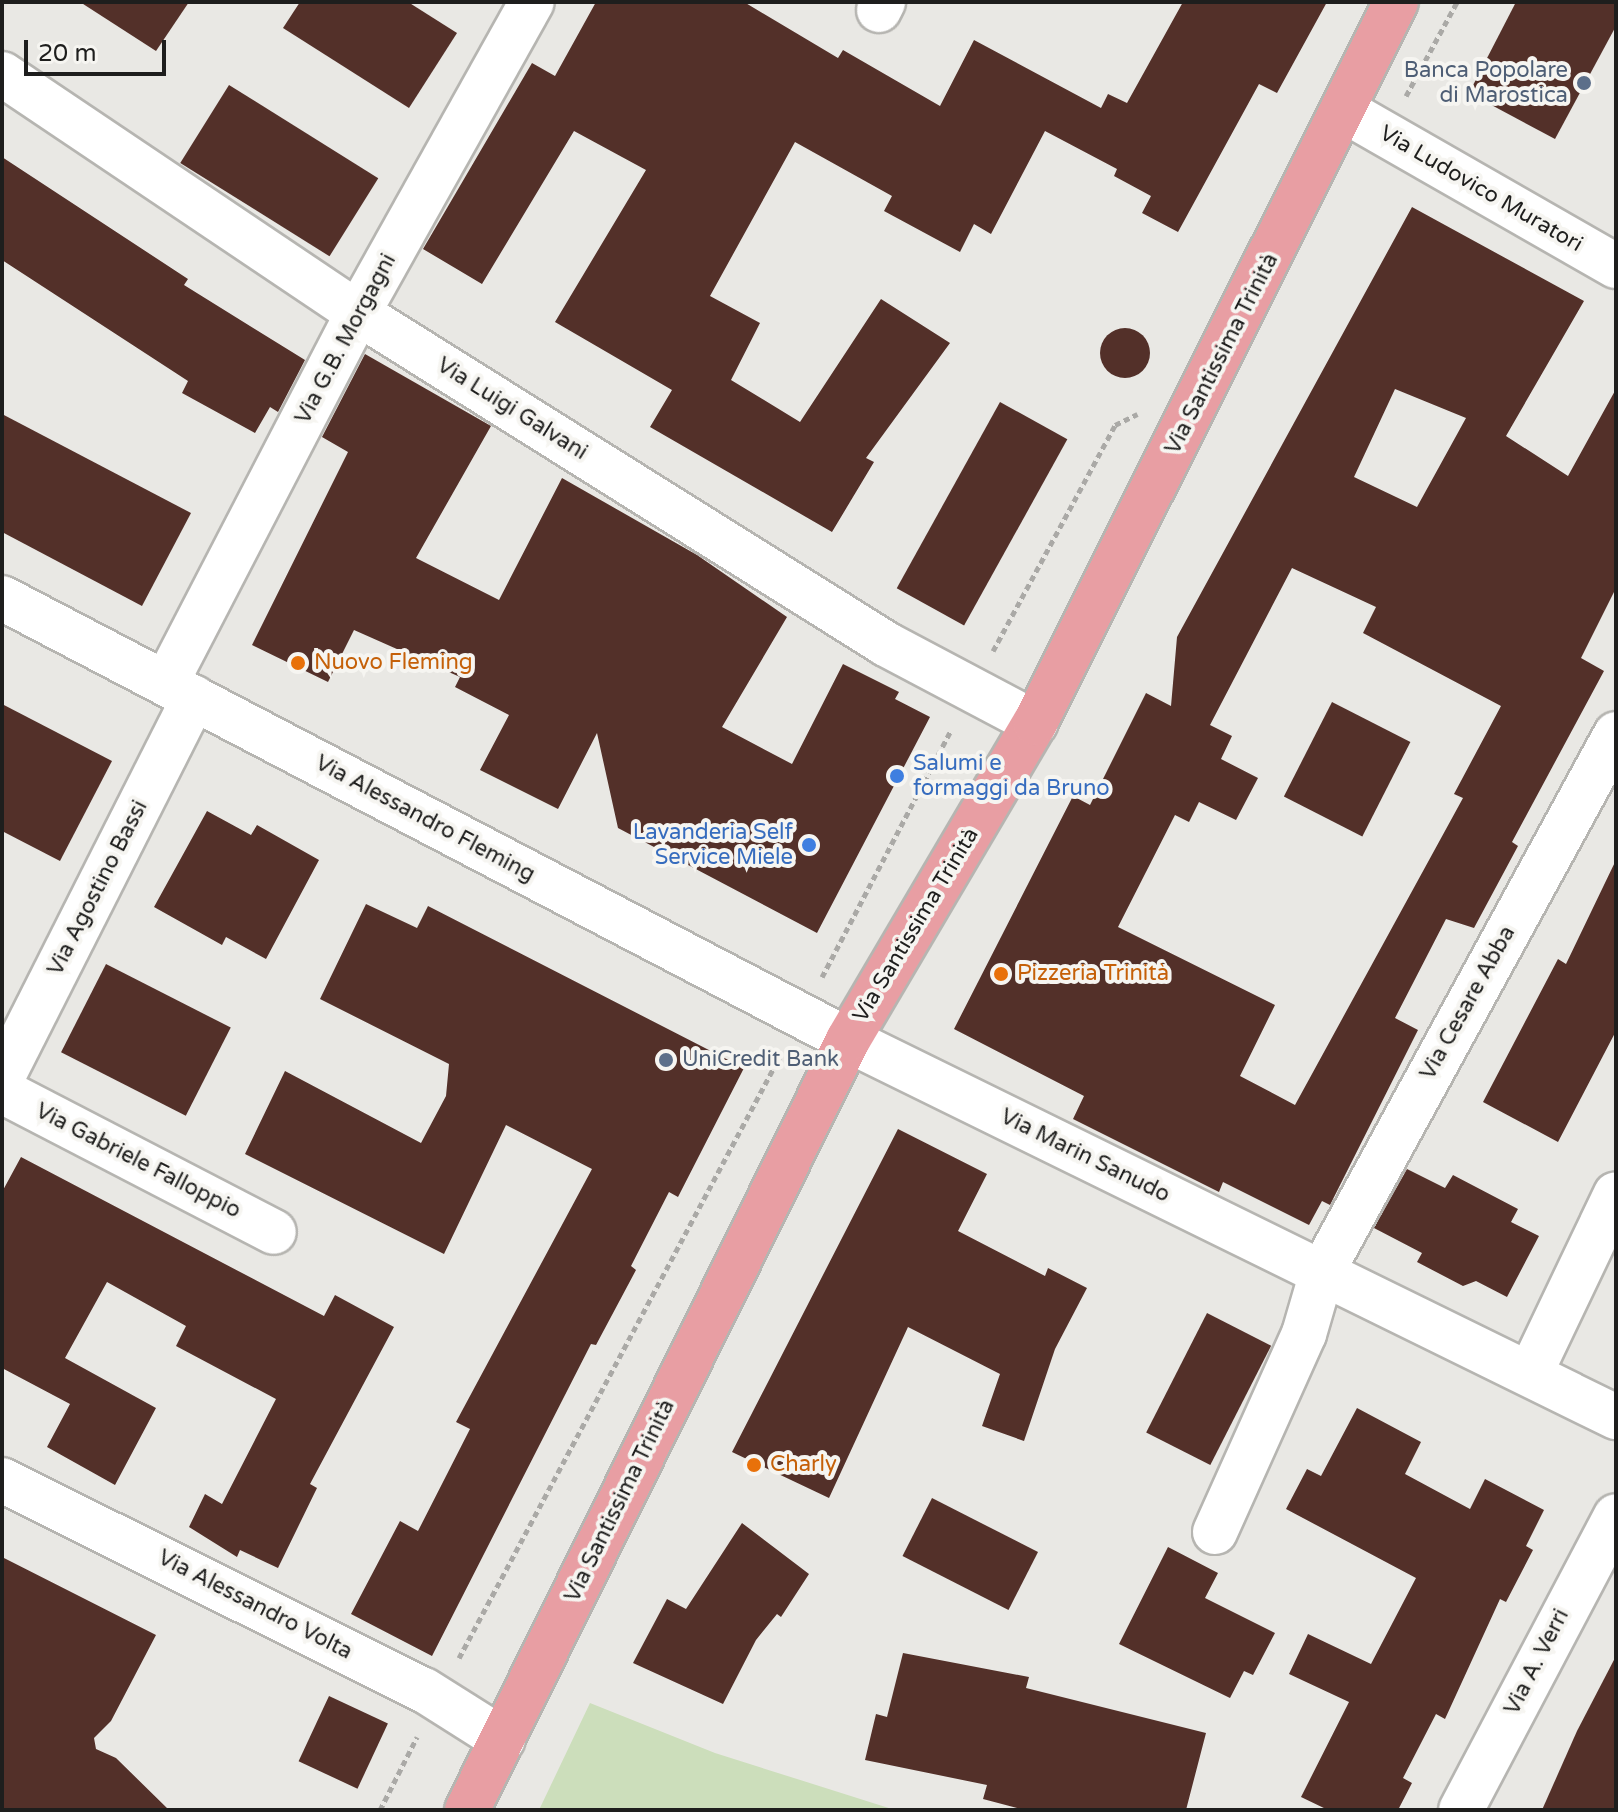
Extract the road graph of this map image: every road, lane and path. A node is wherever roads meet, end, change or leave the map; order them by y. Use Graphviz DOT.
graph roads {
  1 [pos="532,2"];
  2 [pos="1396,2"];
  3 [pos="2,74"];
  4 [pos="1345,111"];
  5 [pos="1616,266"];
  6 [pos="358,313"];
  7 [pos="1142,412"];
  8 [pos="2,598"];
  9 [pos="180,689"];
  10 [pos="972,690"];
  11 [pos="1035,723"];
  12 [pos="1616,734"];
  13 [pos="802,1016"];
  14 [pos="848,1040"];
  15 [pos="2,1078"];
  16 [pos="2,1091"];
  17 [pos="1616,1194"];
  18 [pos="274,1232"];
  19 [pos="1322,1272"];
  20 [pos="1530,1374"];
  21 [pos="1616,1417"];
  22 [pos="2,1480"];
  23 [pos="1616,1516"];
  24 [pos="1215,1532"];
  25 [pos="437,1699"];
  26 [pos="503,1740"];
  27 [pos="380,1810"];
  28 [pos="467,1810"];
  29 [pos="1461,1810"];
  1 -- 6 [label="street, Via G.B. Morgagni"];
  2 -- 4 [label="main road, Via Santissima Trinità"];
  3 -- 6 [label="street, Via Luigi Galvani"];
  4 -- 5 [label="street, Via Ludovico Muratori"];
  4 -- 11 [label="main road, Via Santissima Trinità"];
  6 -- 9 [label="street, Via G.B. Morgagni"];
  6 -- 10 [label="street, Via Luigi Galvani"];
  7 -- 10 [label="path"];
  8 -- 9 [label="street, Via Alessandro Fleming"];
  9 -- 13 [label="street, Via Alessandro Fleming"];
  9 -- 15 [label="street, Via Agostino Bassi"];
  10 -- 11 [label="street, Via Luigi Galvani"];
  10 -- 13 [label="path"];
  11 -- 14 [label="main road, Via Santissima Trinità"];
  12 -- 19 [label="street, Via Cesare Abba"];
  13 -- 14 [label="street, Via Alessandro Fleming"];
  13 -- 25 [label="path"];
  14 -- 19 [label="street, Via Marin Sanudo"];
  14 -- 26 [label="main road, Via Santissima Trinità"];
  16 -- 18 [label="street, Via Gabriele Falloppio"];
  17 -- 20 [label="street"];
  19 -- 20 [label="street, Via Marin Sanudo"];
  19 -- 24 [label="street"];
  20 -- 21 [label="street, Via Marin Sanudo"];
  22 -- 25 [label="street, Via Alessandro Volta"];
  23 -- 29 [label="street, Via A. Verri"];
  25 -- 26 [label="street, Via Alessandro Volta"];
  25 -- 27 [label="path"];
  26 -- 28 [label="main road, Via Santissima Trinità"];
}
